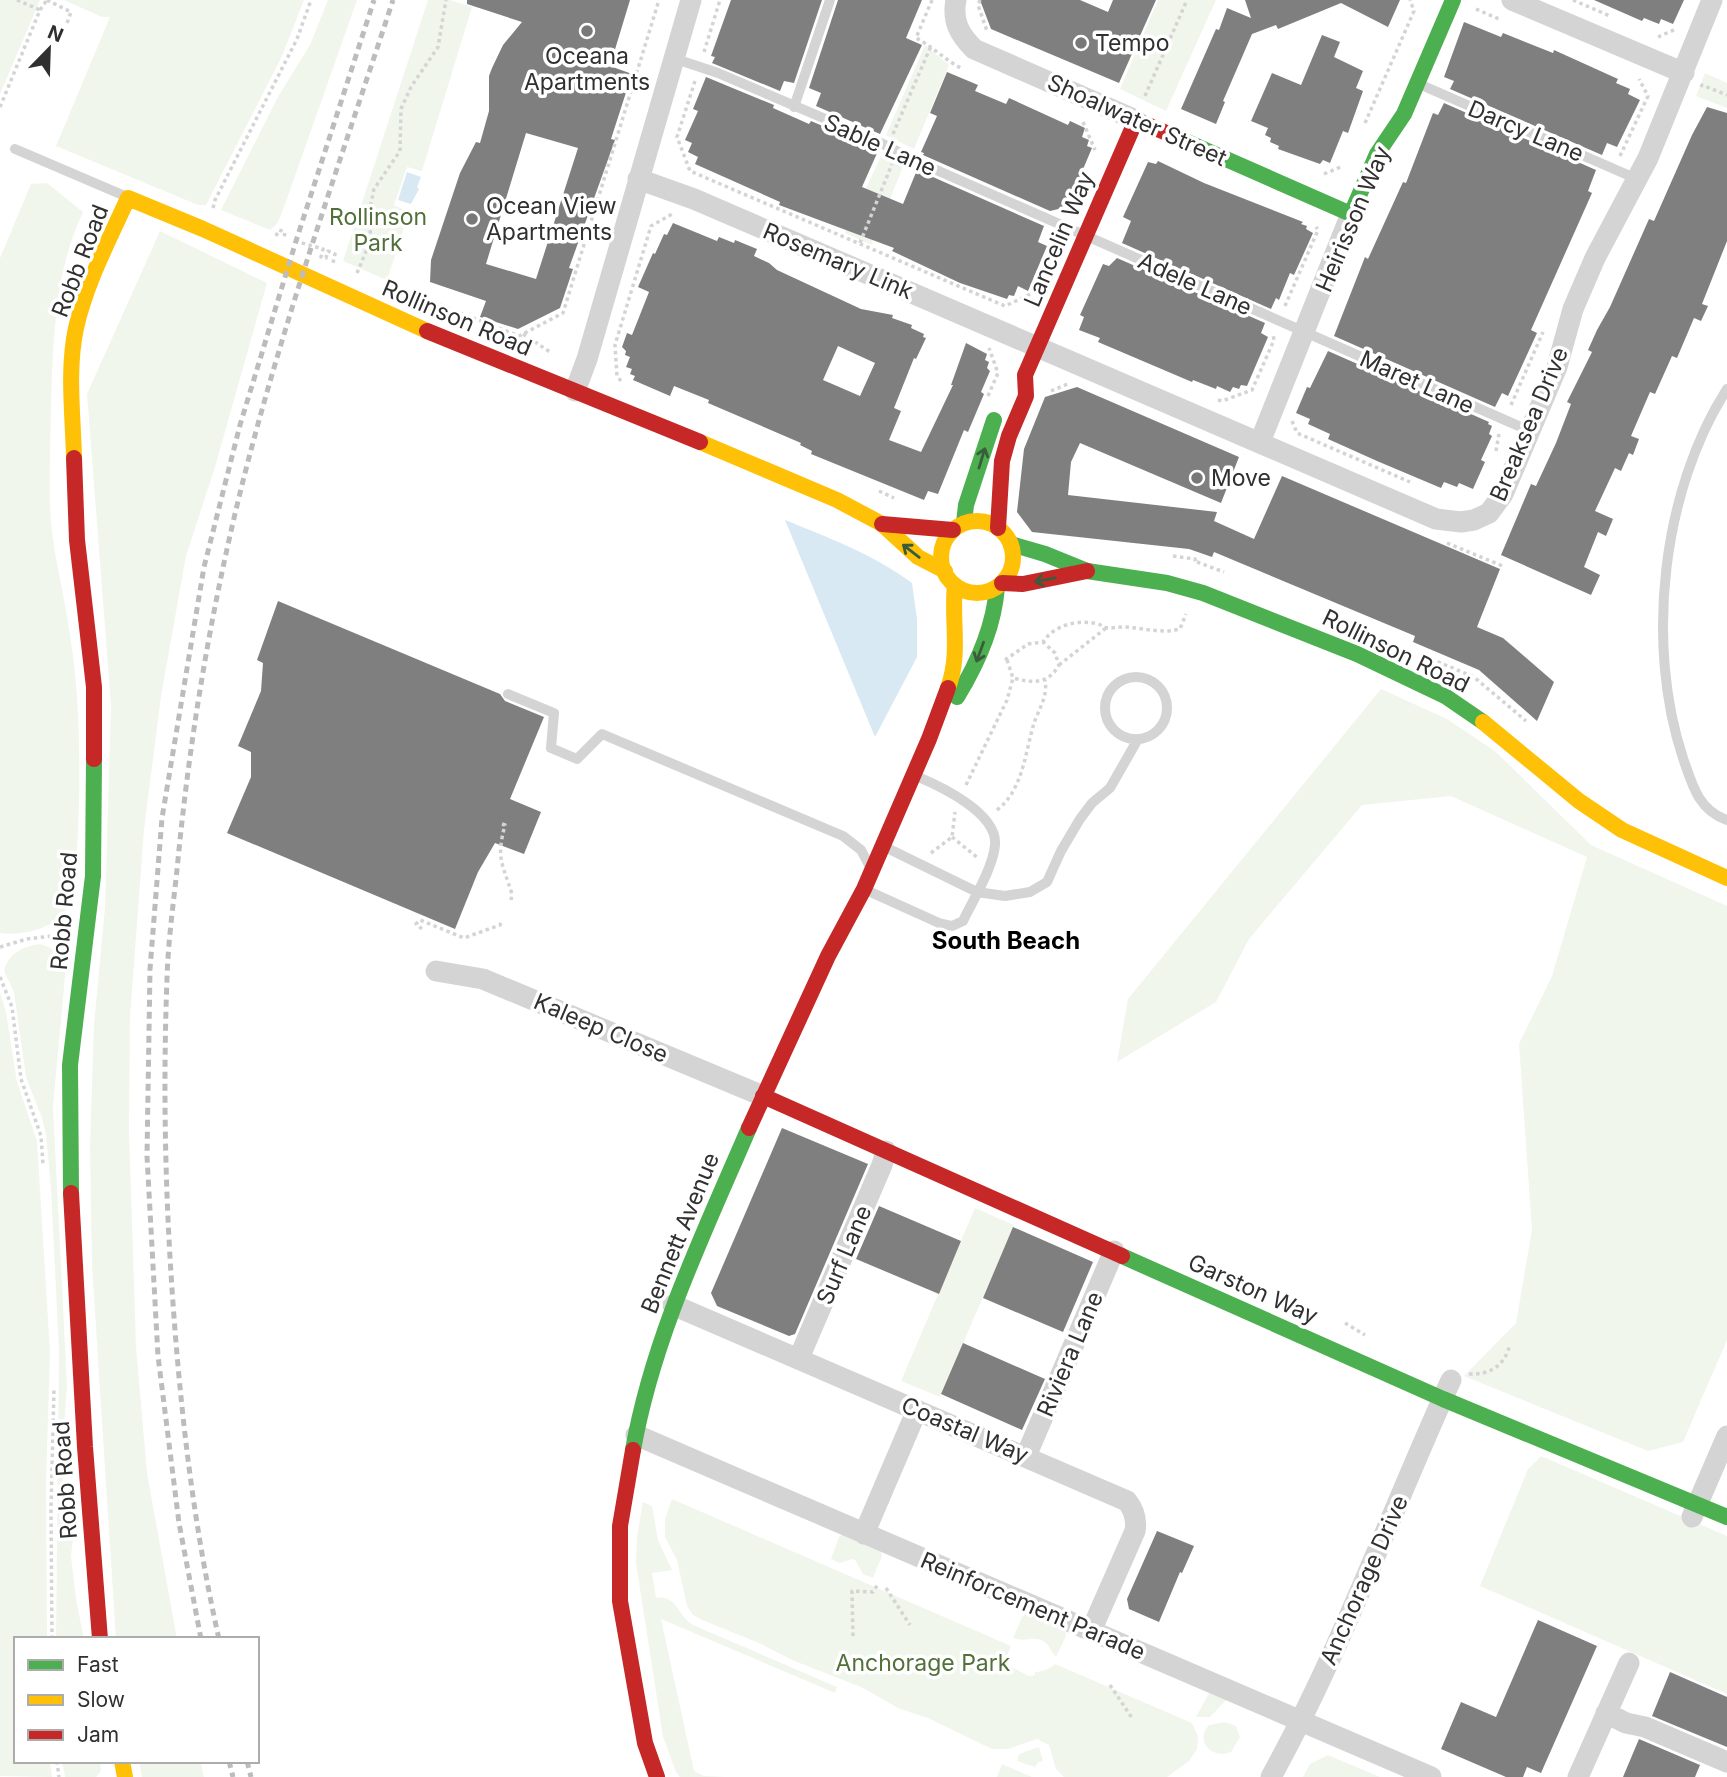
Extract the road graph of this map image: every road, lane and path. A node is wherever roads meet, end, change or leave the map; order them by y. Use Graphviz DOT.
graph roads {
  1 [pos="17,0"];
  2 [pos="47,0"];
  3 [pos="311,0"];
  4 [pos="446,0"];
  5 [pos="659,0"];
  6 [pos="691,0"];
  7 [pos="720,0"];
  8 [pos="830,0"];
  9 [pos="932,0"];
  10 [pos="956,0"];
  11 [pos="980,0"];
  12 [pos="1187,0"];
  13 [pos="1410,0"];
  14 [pos="1453,0"];
  15 [pos="1512,0"];
  16 [pos="1573,0"];
  17 [pos="1712,0"];
  18 [pos="1476,9"];
  19 [pos="40,10"];
  20 [pos="1611,17"];
  21 [pos="1680,21"];
  22 [pos="1512,24"];
  23 [pos="66,26"];
  24 [pos="988,32"];
  25 [pos="1650,34"];
  26 [pos="931,46"];
  27 [pos="704,54"];
  28 [pos="673,58"];
  29 [pos="964,69"];
  30 [pos="1684,73"];
  31 [pos="1632,75"];
  32 [pos="695,81"];
  33 [pos="1416,83"];
  34 [pos="1698,94"];
  35 [pos="1727,95"];
  36 [pos="0,107"];
  37 [pos="794,107"];
  38 [pos="1138,113"];
  39 [pos="1073,117"];
  40 [pos="1362,130"];
  41 [pos="891,138"];
  42 [pos="15,149"];
  43 [pos="1094,152"];
  44 [pos="1620,156"];
  45 [pos="893,162"];
  46 [pos="1347,165"];
  47 [pos="1319,177"];
  48 [pos="638,179"];
  49 [pos="1637,179"];
  50 [pos="128,198"];
  51 [pos="676,208"];
  52 [pos="1351,214"];
  53 [pos="1313,221"];
  54 [pos="203,229"];
  55 [pos="276,236"];
  56 [pos="1085,236"];
  57 [pos="860,243"];
  58 [pos="333,264"];
  59 [pos="345,269"];
  60 [pos="407,292"];
  61 [pos="1032,294"];
  62 [pos="1284,309"];
  63 [pos="1274,329"];
  64 [pos="1305,333"];
  65 [pos="523,334"];
  66 [pos="982,345"];
  67 [pos="1037,347"];
  68 [pos="555,355"];
  69 [pos="616,373"];
  70 [pos="609,374"];
  71 [pos="1072,382"];
  72 [pos="633,386"];
  73 [pos="1727,389"];
  74 [pos="575,391"];
  75 [pos="1043,395"];
  76 [pos="1210,396"];
  77 [pos="995,401"];
  78 [pos="1290,418"];
  79 [pos="1530,431"];
  80 [pos="1500,433"];
  81 [pos="1260,442"];
  82 [pos="1492,460"];
  83 [pos="1410,482"];
  84 [pos="869,487"];
  85 [pos="906,503"];
  86 [pos="882,524"];
  87 [pos="959,527"];
  88 [pos="998,527"];
  89 [pos="1011,544"];
  90 [pos="1167,555"];
  91 [pos="944,571"];
  92 [pos="1087,571"];
  93 [pos="1192,574"];
  94 [pos="955,585"];
  95 [pos="999,585"];
  96 [pos="1186,605"];
  97 [pos="1106,628"];
  98 [pos="1043,642"];
  99 [pos="981,649"];
  100 [pos="1007,660"];
  101 [pos="1059,665"];
  102 [pos="1013,678"];
  103 [pos="1045,680"];
  104 [pos="508,694"];
  105 [pos="929,739"];
  106 [pos="1138,739"];
  107 [pos="913,775"];
  108 [pos="965,788"];
  109 [pos="955,806"];
  110 [pos="984,819"];
  111 [pos="1727,820"];
  112 [pos="502,824"];
  113 [pos="952,837"];
  114 [pos="882,846"];
  115 [pos="988,866"];
  116 [pos="924,867"];
  117 [pos="871,871"];
  118 [pos="1727,878"];
  119 [pos="864,888"];
  120 [pos="977,892"];
  121 [pos="510,900"];
  122 [pos="502,920"];
  123 [pos="422,929"];
  124 [pos="86,933"];
  125 [pos="0,947"];
  126 [pos="436,971"];
  127 [pos="0,977"];
  128 [pos="762,1096"];
  129 [pos="886,1150"];
  130 [pos="44,1174"];
  131 [pos="1114,1251"];
  132 [pos="673,1305"];
  133 [pos="1345,1323"];
  134 [pos="1368,1338"];
  135 [pos="1510,1344"];
  136 [pos="800,1358"];
  137 [pos="54,1381"];
  138 [pos="1452,1384"];
  139 [pos="917,1410"];
  140 [pos="636,1435"];
  141 [pos="1727,1436"];
  142 [pos="1026,1456"];
  143 [pos="1695,1511"];
  144 [pos="1727,1517"];
  145 [pos="864,1534"];
  146 [pos="878,1584"];
  147 [pos="886,1588"];
  148 [pos="910,1625"];
  149 [pos="1091,1631"];
  150 [pos="853,1636"];
  151 [pos="52,1637"];
  152 [pos="100,1637"];
  153 [pos="1629,1663"];
  154 [pos="1110,1685"];
  155 [pos="1606,1713"];
  156 [pos="1132,1718"];
  157 [pos="1301,1721"];
  158 [pos="1727,1762"];
  159 [pos="657,1777"];
  160 [pos="1271,1777"];
  161 [pos="1431,1777"];
  162 [pos="1578,1777"];
  1 -- 19 [label="path"];
  2 -- 19 [label="path"];
  2 -- 23 [label="path"];
  3 -- 54 [label="path"];
  4 -- 59 [label="path"];
  5 -- 65 [label="path"];
  6 -- 28 [label="street"];
  7 -- 27 [label="path"];
  8 -- 37 [label="lane"];
  9 -- 26 [label="path"];
  10 -- 38 [label="street, Shoalwater Street"];
  11 -- 24 [label="path"];
  12 -- 38 [label="path"];
  13 -- 40 [label="path"];
  14 -- 33 [label="street, Heirisson Way"];
  15 -- 30 [label="street"];
  16 -- 20 [label="path"];
  17 -- 30 [label="street, Breaksea Drive"];
  18 -- 22 [label="path"];
  19 -- 36 [label="path"];
  21 -- 25 [label="path"];
  26 -- 29 [label="path"];
  26 -- 41 [label="path"];
  28 -- 37 [label="lane, Sable Lane"];
  28 -- 48 [label="street"];
  30 -- 49 [label="street, Breaksea Drive"];
  31 -- 44 [label="path"];
  32 -- 57 [label="path"];
  33 -- 49 [label="lane, Darcy Lane"];
  33 -- 52 [label="street, Heirisson Way"];
  34 -- 35 [label="path"];
  37 -- 56 [label="lane, Sable Lane"];
  38 -- 52 [label="street, Shoalwater Street"];
  38 -- 56 [label="street, Lancelin Way"];
  39 -- 43 [label="path"];
  42 -- 50 [label="lane, Rollinson Road"];
  45 -- 57 [label="path"];
  46 -- 47 [label="path"];
  48 -- 67 [label="street, Rosemary Link"];
  48 -- 74 [label="street"];
  49 -- 79 [label="street, Breaksea Drive"];
  50 -- 54 [label="street, Rollinson Road"];
  50 -- 124 [label="street, Robb Road"];
  51 -- 69 [label="path"];
  52 -- 64 [label="street, Heirisson Way"];
  53 -- 62 [label="path"];
  54 -- 74 [label="street, Rollinson Road"];
  55 -- 58 [label="path"];
  56 -- 64 [label="lane, Adele Lane"];
  56 -- 67 [label="street, Lancelin Way"];
  57 -- 61 [label="path"];
  60 -- 65 [label="path"];
  63 -- 76 [label="path"];
  64 -- 79 [label="lane, Maret Lane"];
  64 -- 81 [label="street, Heirisson Way"];
  65 -- 68 [label="path"];
  66 -- 77 [label="path"];
  67 -- 81 [label="street, Breaksea Drive"];
  67 -- 88 [label="street, Lancelin Way"];
  69 -- 70 [label="path"];
  69 -- 72 [label="path"];
  71 -- 75 [label="path"];
  73 -- 111 [label="lane"];
  74 -- 86 [label="street, Rollinson Road"];
  87 -- 77 [label="street, one-way"];
  78 -- 83 [label="path"];
  79 -- 81 [label="street, Breaksea Drive"];
  80 -- 82 [label="path"];
  84 -- 85 [label="path"];
  86 -- 87 [label="street, Rollinson Road"];
  91 -- 86 [label="street, Rollinson Road, one-way"];
  87 -- 88 [label="street"];
  87 -- 91 [label="street"];
  88 -- 89 [label="street"];
  89 -- 92 [label="street, Rollinson Road"];
  89 -- 95 [label="street"];
  90 -- 93 [label="path"];
  91 -- 94 [label="street"];
  92 -- 95 [label="street, Rollinson Road, one-way"];
  92 -- 118 [label="street, Rollinson Road"];
  94 -- 95 [label="street"];
  94 -- 105 [label="street, Bennett Avenue"];
  95 -- 99 [label="street, Bennett Avenue"];
  96 -- 97 [label="path"];
  97 -- 98 [label="path"];
  97 -- 101 [label="path"];
  98 -- 100 [label="path"];
  98 -- 101 [label="path"];
  99 -- 100 [label="path"];
  99 -- 105 [label="street, Bennett Avenue, one-way"];
  100 -- 102 [label="path"];
  101 -- 103 [label="path"];
  102 -- 103 [label="path"];
  102 -- 108 [label="path"];
  103 -- 110 [label="path"];
  104 -- 117 [label="lane"];
  105 -- 107 [label="street, Bennett Avenue"];
  106 -- 106 [label="lane"];
  106 -- 120 [label="lane"];
  107 -- 110 [label="lane"];
  107 -- 114 [label="street, Bennett Avenue"];
  109 -- 113 [label="path"];
  110 -- 115 [label="lane"];
  112 -- 121 [label="path"];
  113 -- 115 [label="path"];
  113 -- 116 [label="path"];
  114 -- 116 [label="lane"];
  114 -- 117 [label="street, Bennett Avenue"];
  115 -- 120 [label="lane"];
  116 -- 120 [label="lane"];
  117 -- 119 [label="street, Bennett Avenue"];
  119 -- 120 [label="lane"];
  119 -- 128 [label="street, Bennett Avenue"];
  122 -- 123 [label="path"];
  124 -- 125 [label="path"];
  124 -- 152 [label="street, Robb Road"];
  126 -- 128 [label="street, Kaleep Close"];
  127 -- 130 [label="path"];
  128 -- 129 [label="street, Garston Way"];
  128 -- 132 [label="street, Bennett Avenue"];
  129 -- 131 [label="street, Garston Way"];
  129 -- 136 [label="street, Surf Lane"];
  131 -- 138 [label="street, Garston Way"];
  131 -- 142 [label="street, Riviera Lane"];
  132 -- 136 [label="street, Coastal Way"];
  132 -- 140 [label="street, Bennett Avenue"];
  133 -- 134 [label="path"];
  135 -- 138 [label="path"];
  136 -- 139 [label="street, Coastal Way"];
  137 -- 151 [label="path"];
  138 -- 143 [label="street, Garston Way"];
  138 -- 157 [label="street, Anchorage Drive"];
  139 -- 142 [label="street, Coastal Way"];
  139 -- 145 [label="street"];
  140 -- 145 [label="street, Reinforcement Parade"];
  140 -- 159 [label="street, Bennett Avenue"];
  141 -- 143 [label="street"];
  142 -- 149 [label="street, Coastal Way"];
  143 -- 144 [label="street, Garston Way"];
  145 -- 149 [label="street, Reinforcement Parade"];
  146 -- 150 [label="path"];
  147 -- 148 [label="path"];
  149 -- 157 [label="street, Reinforcement Parade"];
  153 -- 155 [label="street"];
  154 -- 156 [label="path"];
  155 -- 158 [label="street"];
  155 -- 162 [label="street"];
  157 -- 160 [label="street, Anchorage Drive"];
  157 -- 161 [label="street, Reinforcement Parade"];
}
